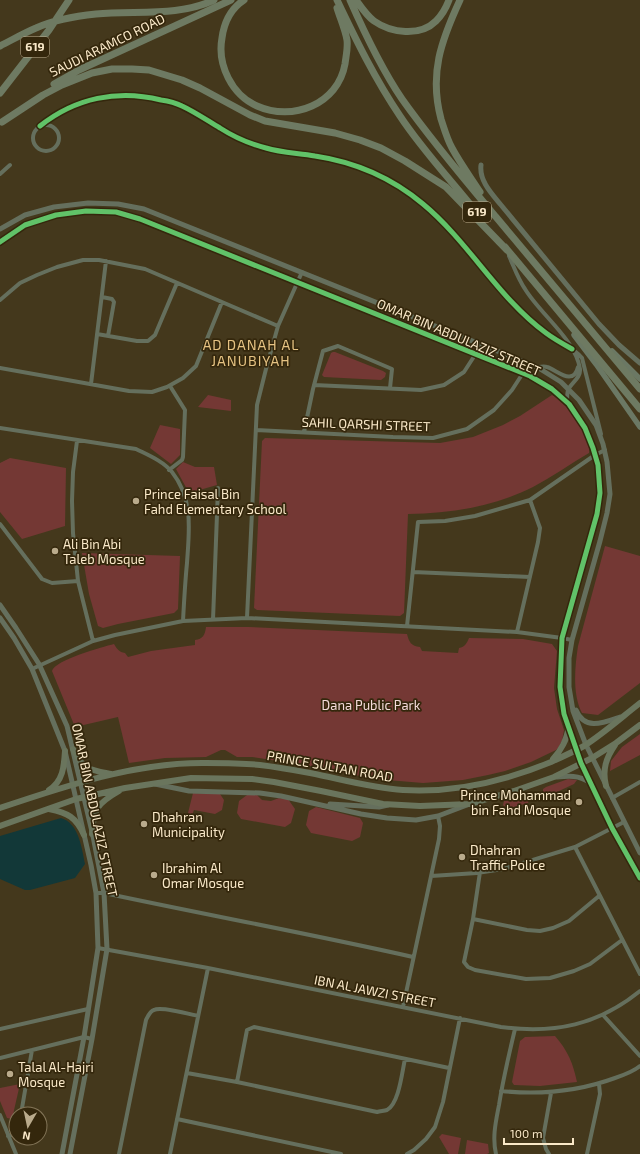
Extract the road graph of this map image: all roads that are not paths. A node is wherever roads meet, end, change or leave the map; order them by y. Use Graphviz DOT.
graph roads {
  1 [pos="69,0"];
  2 [pos="214,0"];
  3 [pos="231,0"];
  4 [pos="244,0"];
  5 [pos="336,0"];
  6 [pos="350,0"];
  7 [pos="356,0"];
  8 [pos="449,0"];
  9 [pos="460,0"];
  10 [pos="0,46"];
  11 [pos="0,93"];
  12 [pos="55,115"];
  13 [pos="1,123"];
  14 [pos="40,126"];
  15 [pos="52,126"];
  16 [pos="10,165"];
  17 [pos="481,165"];
  18 [pos="0,174"];
  19 [pos="501,224"];
  20 [pos="0,229"];
  21 [pos="0,242"];
  22 [pos="507,250"];
  23 [pos="106,261"];
  24 [pos="302,272"];
  25 [pos="530,277"];
  26 [pos="298,282"];
  27 [pos="177,283"];
  28 [pos="102,297"];
  29 [pos="0,300"];
  30 [pos="222,302"];
  31 [pos="278,326"];
  32 [pos="590,330"];
  33 [pos="97,334"];
  34 [pos="108,336"];
  35 [pos="482,344"];
  36 [pos="572,349"];
  37 [pos="476,354"];
  38 [pos="640,363"];
  39 [pos="578,364"];
  40 [pos="538,367"];
  41 [pos="0,368"];
  42 [pos="523,373"];
  43 [pos="640,379"];
  44 [pos="91,384"];
  45 [pos="314,385"];
  46 [pos="170,386"];
  47 [pos="390,388"];
  48 [pos="640,389"];
  49 [pos="569,390"];
  50 [pos="567,402"];
  51 [pos="640,409"];
  52 [pos="640,427"];
  53 [pos="0,428"];
  54 [pos="256,430"];
  55 [pos="304,432"];
  56 [pos="77,441"];
  57 [pos="603,444"];
  58 [pos="605,450"];
  59 [pos="596,455"];
  60 [pos="169,470"];
  61 [pos="218,488"];
  62 [pos="530,500"];
  63 [pos="1,526"];
  64 [pos="413,572"];
  65 [pos="530,577"];
  66 [pos="78,580"];
  67 [pos="0,606"];
  68 [pos="0,618"];
  69 [pos="247,618"];
  70 [pos="213,620"];
  71 [pos="183,621"];
  72 [pos="408,626"];
  73 [pos="516,632"];
  74 [pos="562,638"];
  75 [pos="572,640"];
  76 [pos="93,641"];
  77 [pos="39,666"];
  78 [pos="32,669"];
  79 [pos="570,696"];
  80 [pos="640,702"];
  81 [pos="623,716"];
  82 [pos="640,725"];
  83 [pos="569,728"];
  84 [pos="616,743"];
  85 [pos="586,745"];
  86 [pos="73,749"];
  87 [pos="576,750"];
  88 [pos="66,751"];
  89 [pos="592,758"];
  90 [pos="551,761"];
  91 [pos="581,763"];
  92 [pos="115,774"];
  93 [pos="554,777"];
  94 [pos="590,782"];
  95 [pos="640,782"];
  96 [pos="80,783"];
  97 [pos="72,784"];
  98 [pos="150,784"];
  99 [pos="606,786"];
  100 [pos="125,788"];
  101 [pos="41,794"];
  102 [pos="83,797"];
  103 [pos="612,798"];
  104 [pos="76,799"];
  105 [pos="315,803"];
  106 [pos="470,804"];
  107 [pos="390,805"];
  108 [pos="0,808"];
  109 [pos="48,809"];
  110 [pos="438,816"];
  111 [pos="624,822"];
  112 [pos="0,826"];
  113 [pos="612,828"];
  114 [pos="92,834"];
  115 [pos="84,835"];
  116 [pos="575,847"];
  117 [pos="640,853"];
  118 [pos="480,872"];
  119 [pos="431,876"];
  120 [pos="640,878"];
  121 [pos="96,893"];
  122 [pos="104,893"];
  123 [pos="599,896"];
  124 [pos="473,920"];
  125 [pos="622,940"];
  126 [pos="98,948"];
  127 [pos="107,949"];
  128 [pos="413,957"];
  129 [pos="208,968"];
  130 [pos="640,974"];
  131 [pos="640,991"];
  132 [pos="403,1007"];
  133 [pos="88,1009"];
  134 [pos="603,1015"];
  135 [pos="198,1016"];
  136 [pos="460,1018"];
  137 [pos="0,1029"];
  138 [pos="515,1029"];
  139 [pos="84,1037"];
  140 [pos="92,1040"];
  141 [pos="32,1050"];
  142 [pos="640,1056"];
  143 [pos="0,1058"];
  144 [pos="405,1059"];
  145 [pos="640,1066"];
  146 [pos="449,1068"];
  147 [pos="187,1073"];
  148 [pos="237,1082"];
  149 [pos="598,1084"];
  150 [pos="501,1091"];
  151 [pos="551,1093"];
  152 [pos="22,1106"];
  153 [pos="0,1115"];
  154 [pos="177,1119"];
  155 [pos="8,1136"];
  156 [pos="62,1154"];
  157 [pos="70,1154"];
  158 [pos="119,1154"];
  159 [pos="170,1154"];
  160 [pos="341,1154"];
  161 [pos="407,1154"];
  162 [pos="496,1154"];
  163 [pos="549,1154"];
  164 [pos="587,1154"];
  1 -- 11 [label="highway, 619"];
  2 -- 10 [label="highway, 619"];
  3 -- 13 [label="highway, SAUDI ARAMCO ROAD"];
  4 -- 5 [label="highway"];
  5 -- 22 [label="highway, 619"];
  6 -- 19 [label="highway, 619"];
  7 -- 8 [label="highway"];
  9 -- 19 [label="highway"];
  12 -- 14 [label="street"];
  12 -- 15 [label="street"];
  12 -- 36 [label="street"];
  13 -- 22 [label="highway"];
  14 -- 15 [label="street"];
  14 -- 15 [label="street"];
  16 -- 18 [label="street"];
  17 -- 38 [label="street"];
  19 -- 32 [label="highway, 619"];
  20 -- 24 [label="street"];
  21 -- 26 [label="street, OMAR BIN ABDULAZIZ STREET"];
  22 -- 25 [label="highway, 619"];
  22 -- 36 [label="street"];
  23 -- 27 [label="street"];
  23 -- 28 [label="street"];
  23 -- 29 [label="street"];
  24 -- 26 [label="street"];
  24 -- 35 [label="street"];
  25 -- 51 [label="highway, 619"];
  25 -- 52 [label="main road"];
  26 -- 31 [label="street"];
  26 -- 37 [label="street, OMAR BIN ABDULAZIZ STREET"];
  27 -- 30 [label="street"];
  27 -- 34 [label="street"];
  28 -- 33 [label="street"];
  28 -- 34 [label="street"];
  30 -- 31 [label="street"];
  30 -- 46 [label="street"];
  31 -- 54 [label="street"];
  32 -- 43 [label="main road"];
  32 -- 48 [label="highway, 619"];
  33 -- 34 [label="street"];
  33 -- 44 [label="street"];
  35 -- 37 [label="street"];
  35 -- 40 [label="street"];
  36 -- 39 [label="street"];
  36 -- 57 [label="street"];
  37 -- 42 [label="street, OMAR BIN ABDULAZIZ STREET"];
  37 -- 47 [label="street"];
  39 -- 40 [label="street"];
  39 -- 49 [label="street"];
  40 -- 49 [label="street"];
  41 -- 44 [label="street"];
  42 -- 50 [label="street, OMAR BIN ABDULAZIZ STREET"];
  42 -- 55 [label="street, SAHIL QARSHI STREET"];
  44 -- 46 [label="street"];
  45 -- 47 [label="street"];
  45 -- 47 [label="street"];
  45 -- 55 [label="street"];
  46 -- 60 [label="street"];
  49 -- 50 [label="street"];
  49 -- 57 [label="street"];
  50 -- 59 [label="street, OMAR BIN ABDULAZIZ STREET"];
  53 -- 56 [label="street"];
  54 -- 55 [label="street, SAHIL QARSHI STREET"];
  54 -- 69 [label="street"];
  56 -- 60 [label="street"];
  56 -- 66 [label="street"];
  57 -- 58 [label="street"];
  58 -- 59 [label="street"];
  58 -- 75 [label="street"];
  59 -- 62 [label="street"];
  59 -- 74 [label="street, OMAR BIN ABDULAZIZ STREET"];
  60 -- 71 [label="street"];
  61 -- 70 [label="street"];
  62 -- 64 [label="street"];
  62 -- 65 [label="street"];
  63 -- 66 [label="street"];
  64 -- 65 [label="street"];
  64 -- 72 [label="street"];
  65 -- 73 [label="street"];
  66 -- 76 [label="street"];
  67 -- 77 [label="street, OMAR BIN ABDULAZIZ STREET"];
  68 -- 78 [label="street"];
  69 -- 70 [label="street"];
  69 -- 72 [label="street"];
  70 -- 71 [label="street"];
  71 -- 76 [label="street"];
  72 -- 73 [label="street"];
  73 -- 74 [label="street"];
  74 -- 75 [label="street"];
  74 -- 83 [label="street, OMAR BIN ABDULAZIZ STREET"];
  75 -- 79 [label="street"];
  76 -- 77 [label="street"];
  77 -- 78 [label="street"];
  77 -- 86 [label="street, OMAR BIN ABDULAZIZ STREET"];
  78 -- 88 [label="street"];
  79 -- 81 [label="street"];
  79 -- 85 [label="street"];
  80 -- 81 [label="main road, PRINCE SULTAN ROAD"];
  81 -- 85 [label="main road, PRINCE SULTAN ROAD"];
  82 -- 84 [label="main road, PRINCE SULTAN ROAD"];
  83 -- 87 [label="street, OMAR BIN ABDULAZIZ STREET"];
  83 -- 90 [label="main road"];
  84 -- 89 [label="main road, PRINCE SULTAN ROAD"];
  84 -- 99 [label="main road"];
  85 -- 87 [label="main road, PRINCE SULTAN ROAD"];
  85 -- 89 [label="street"];
  86 -- 92 [label="main road"];
  86 -- 96 [label="street, OMAR BIN ABDULAZIZ STREET"];
  87 -- 90 [label="main road, PRINCE SULTAN ROAD"];
  87 -- 91 [label="street, OMAR BIN ABDULAZIZ STREET"];
  88 -- 97 [label="street"];
  88 -- 101 [label="main road"];
  89 -- 91 [label="main road, PRINCE SULTAN ROAD"];
  89 -- 99 [label="street"];
  90 -- 92 [label="main road, PRINCE SULTAN ROAD"];
  91 -- 93 [label="main road, PRINCE SULTAN ROAD"];
  91 -- 94 [label="street, OMAR BIN ABDULAZIZ STREET"];
  92 -- 96 [label="main road, PRINCE SULTAN ROAD"];
  93 -- 94 [label="street"];
  93 -- 106 [label="main road, PRINCE SULTAN ROAD"];
  94 -- 113 [label="street, OMAR BIN ABDULAZIZ STREET"];
  95 -- 103 [label="street"];
  96 -- 97 [label="main road, PRINCE SULTAN ROAD"];
  96 -- 102 [label="street, OMAR BIN ABDULAZIZ STREET"];
  97 -- 101 [label="main road, PRINCE SULTAN ROAD"];
  97 -- 104 [label="street"];
  98 -- 100 [label="main road, PRINCE SULTAN ROAD"];
  98 -- 105 [label="street"];
  98 -- 107 [label="main road, PRINCE SULTAN ROAD"];
  99 -- 103 [label="street"];
  100 -- 102 [label="main road, PRINCE SULTAN ROAD"];
  100 -- 114 [label="main road"];
  101 -- 108 [label="main road, PRINCE SULTAN ROAD"];
  102 -- 104 [label="main road, PRINCE SULTAN ROAD"];
  102 -- 114 [label="street, OMAR BIN ABDULAZIZ STREET"];
  103 -- 111 [label="street"];
  104 -- 109 [label="main road, PRINCE SULTAN ROAD"];
  104 -- 115 [label="street"];
  105 -- 107 [label="street"];
  105 -- 110 [label="street"];
  106 -- 107 [label="main road, PRINCE SULTAN ROAD"];
  106 -- 110 [label="street"];
  109 -- 112 [label="main road, PRINCE SULTAN ROAD"];
  109 -- 115 [label="main road"];
  110 -- 119 [label="street"];
  111 -- 113 [label="street"];
  111 -- 117 [label="street"];
  113 -- 116 [label="street"];
  113 -- 120 [label="street, OMAR BIN ABDULAZIZ STREET"];
  114 -- 122 [label="street, OMAR BIN ABDULAZIZ STREET"];
  115 -- 121 [label="street"];
  116 -- 118 [label="street"];
  116 -- 123 [label="street"];
  118 -- 119 [label="street"];
  118 -- 124 [label="street"];
  119 -- 128 [label="street"];
  121 -- 122 [label="street"];
  121 -- 126 [label="street"];
  122 -- 127 [label="street, OMAR BIN ABDULAZIZ STREET"];
  122 -- 128 [label="street"];
  123 -- 124 [label="street"];
  123 -- 125 [label="street"];
  124 -- 125 [label="street"];
  125 -- 130 [label="street"];
  126 -- 127 [label="street, IBN AL JAWZI STREET"];
  126 -- 133 [label="street"];
  127 -- 129 [label="street, IBN AL JAWZI STREET"];
  127 -- 140 [label="street, OMAR BIN ABDULAZIZ STREET"];
  128 -- 132 [label="street"];
  129 -- 132 [label="street, IBN AL JAWZI STREET"];
  129 -- 135 [label="street"];
  131 -- 134 [label="street, IBN AL JAWZI STREET"];
  132 -- 136 [label="street, IBN AL JAWZI STREET"];
  133 -- 137 [label="street"];
  133 -- 139 [label="street"];
  134 -- 138 [label="street, IBN AL JAWZI STREET"];
  134 -- 142 [label="street"];
  135 -- 147 [label="street"];
  135 -- 158 [label="street"];
  136 -- 138 [label="street, IBN AL JAWZI STREET"];
  136 -- 146 [label="street"];
  138 -- 150 [label="street"];
  139 -- 140 [label="street"];
  139 -- 141 [label="street"];
  139 -- 156 [label="street"];
  140 -- 157 [label="street, OMAR BIN ABDULAZIZ STREET"];
  141 -- 143 [label="street"];
  141 -- 152 [label="street"];
  144 -- 146 [label="street"];
  144 -- 148 [label="street"];
  144 -- 148 [label="street"];
  145 -- 149 [label="street"];
  146 -- 161 [label="street"];
  147 -- 148 [label="street"];
  147 -- 154 [label="street"];
  149 -- 151 [label="street"];
  149 -- 164 [label="street"];
  150 -- 151 [label="street"];
  150 -- 162 [label="street"];
  151 -- 163 [label="street"];
  153 -- 155 [label="street"];
  154 -- 159 [label="street"];
  154 -- 160 [label="street"];
}
